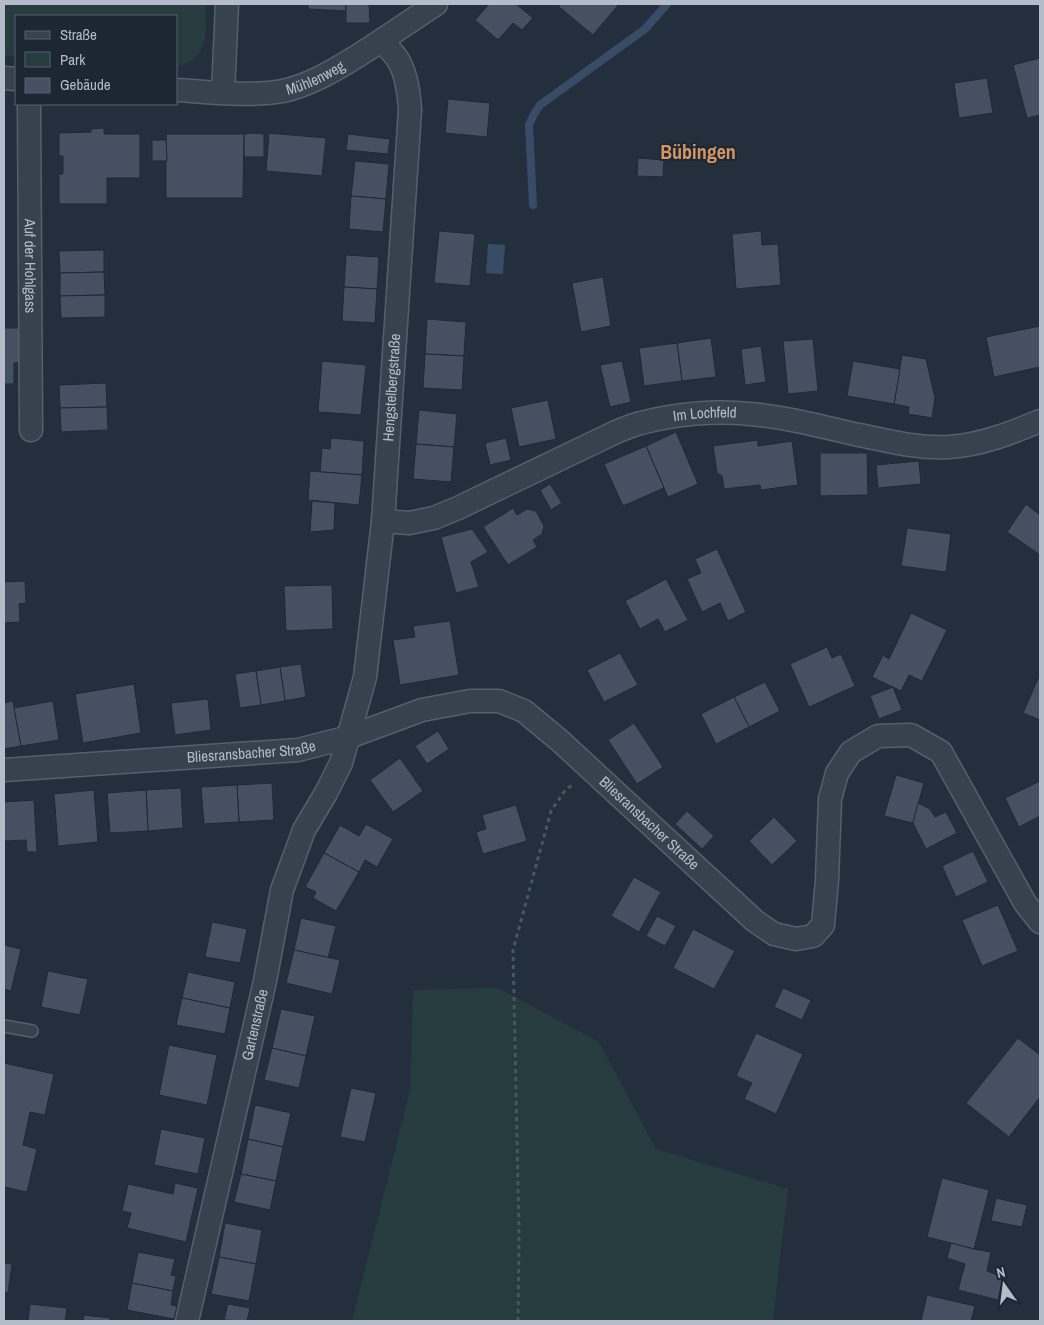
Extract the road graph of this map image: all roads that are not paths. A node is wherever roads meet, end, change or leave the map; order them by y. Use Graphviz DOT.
graph roads {
  1 [pos="227,4"];
  2 [pos="436,4"];
  3 [pos="382,41"];
  4 [pos="178,90"];
  5 [pos="223,93"];
  6 [pos="29,105"];
  7 [pos="1040,421"];
  8 [pos="30,430"];
  9 [pos="383,521"];
  10 [pos="349,738"];
  11 [pos="4,770"];
  12 [pos="1040,922"];
  13 [pos="4,1026"];
  14 [pos="32,1031"];
  15 [pos="187,1321"];
  1 -- 5 [label="street"];
  2 -- 3 [label="street, Mühlenweg"];
  3 -- 5 [label="street, Mühlenweg"];
  3 -- 9 [label="street, Hengstelbergstraße"];
  4 -- 5 [label="street, Mühlenweg"];
  6 -- 8 [label="street, Auf der Hohlgass"];
  7 -- 9 [label="street, Im Lochfeld"];
  9 -- 10 [label="street, Hengstelbergstraße"];
  10 -- 11 [label="street, Bliesransbacher Straße"];
  10 -- 12 [label="street, Bliesransbacher Straße"];
  10 -- 15 [label="street, Gartenstraße"];
  13 -- 14 [label="lane"];
}
